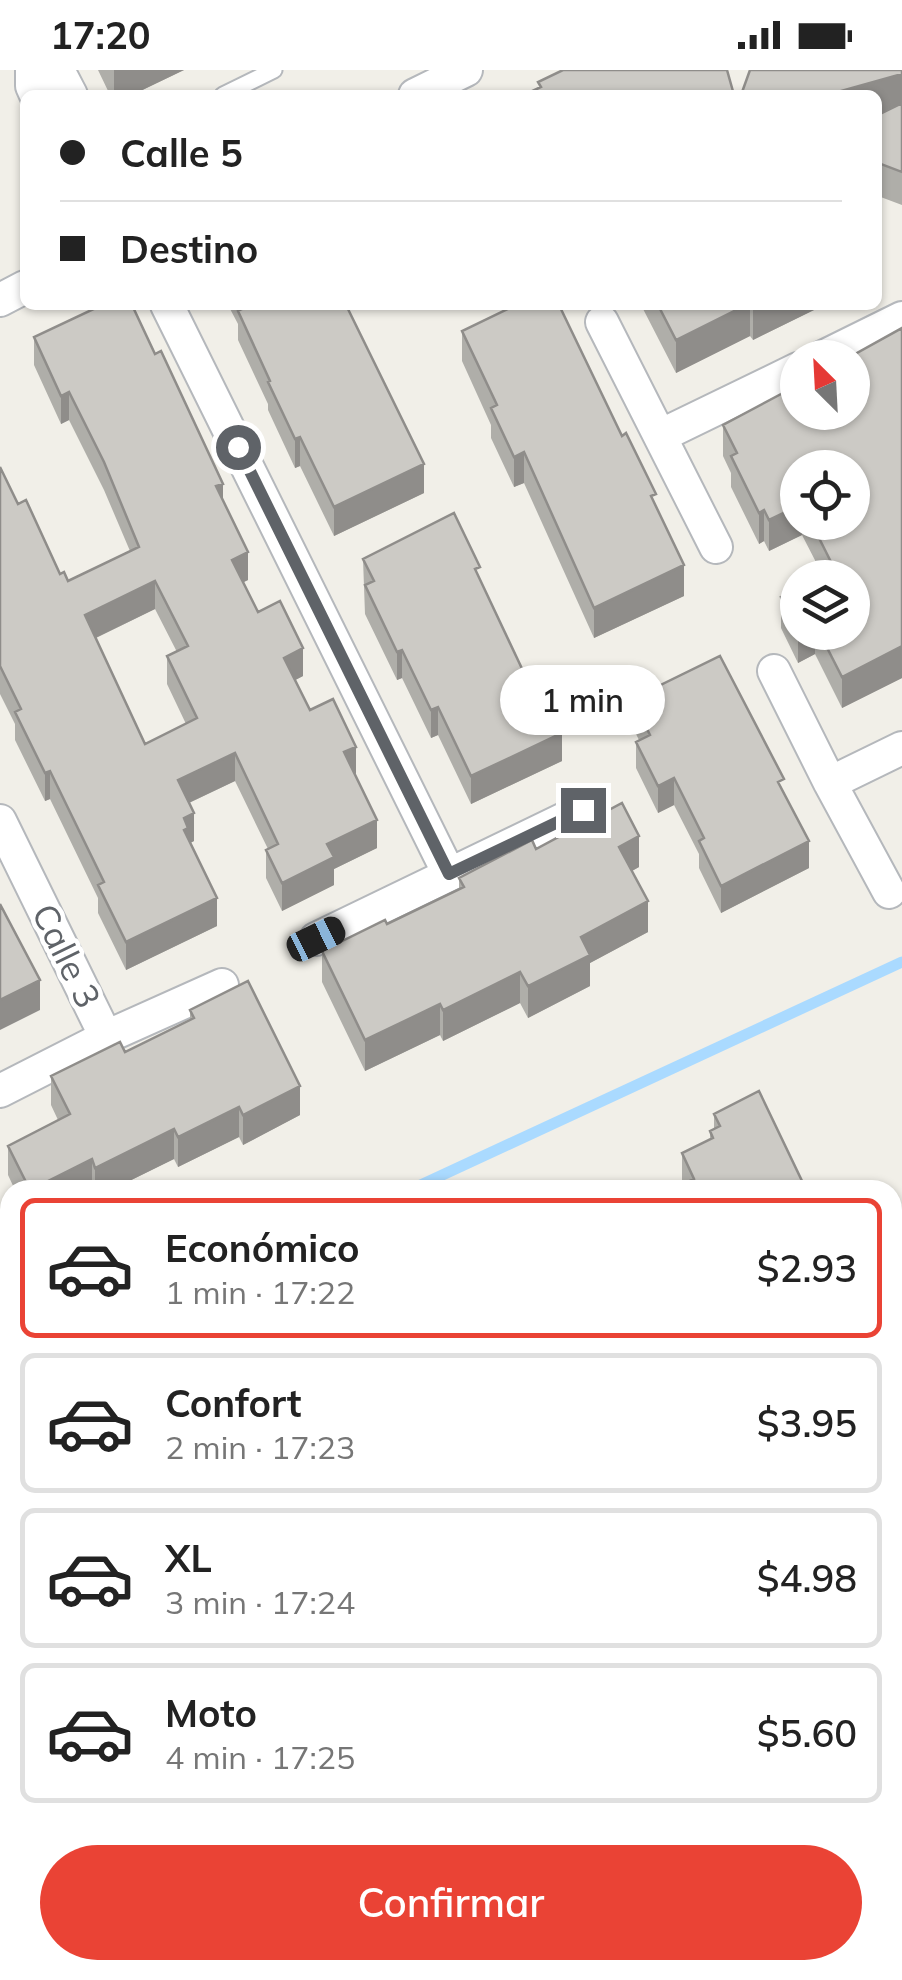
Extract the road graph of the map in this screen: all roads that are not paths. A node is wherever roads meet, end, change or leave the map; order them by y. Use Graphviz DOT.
graph roads {
  1 [pos="274,70"];
  2 [pos="466,70"];
  3 [pos="233,90"];
  4 [pos="425,90"];
  5 [pos="169,310"];
  6 [pos="902,318"];
  7 [pos="602,322"];
  8 [pos="857,340"];
  9 [pos="780,378"];
  10 [pos="660,436"];
  11 [pos="716,547"];
  12 [pos="774,671"];
  13 [pos="902,748"];
  14 [pos="830,783"];
  15 [pos="583,810"];
  16 [pos="0,821"];
  17 [pos="449,874"];
  18 [pos="890,892"];
  19 [pos="316,939"];
  20 [pos="222,985"];
  21 [pos="106,1037"];
  22 [pos="0,1091"];
  1 -- 3 [label="lane"];
  2 -- 4 [label="street"];
  5 -- 17 [label="street"];
  6 -- 8 [label="street"];
  7 -- 10 [label="street"];
  9 -- 10 [label="street"];
  10 -- 11 [label="street"];
  12 -- 14 [label="street"];
  13 -- 14 [label="street"];
  14 -- 18 [label="street"];
  15 -- 17 [label="street"];
  16 -- 21 [label="street, Calle 3"];
  17 -- 19 [label="street"];
  20 -- 21 [label="street"];
  21 -- 22 [label="street"];
}
